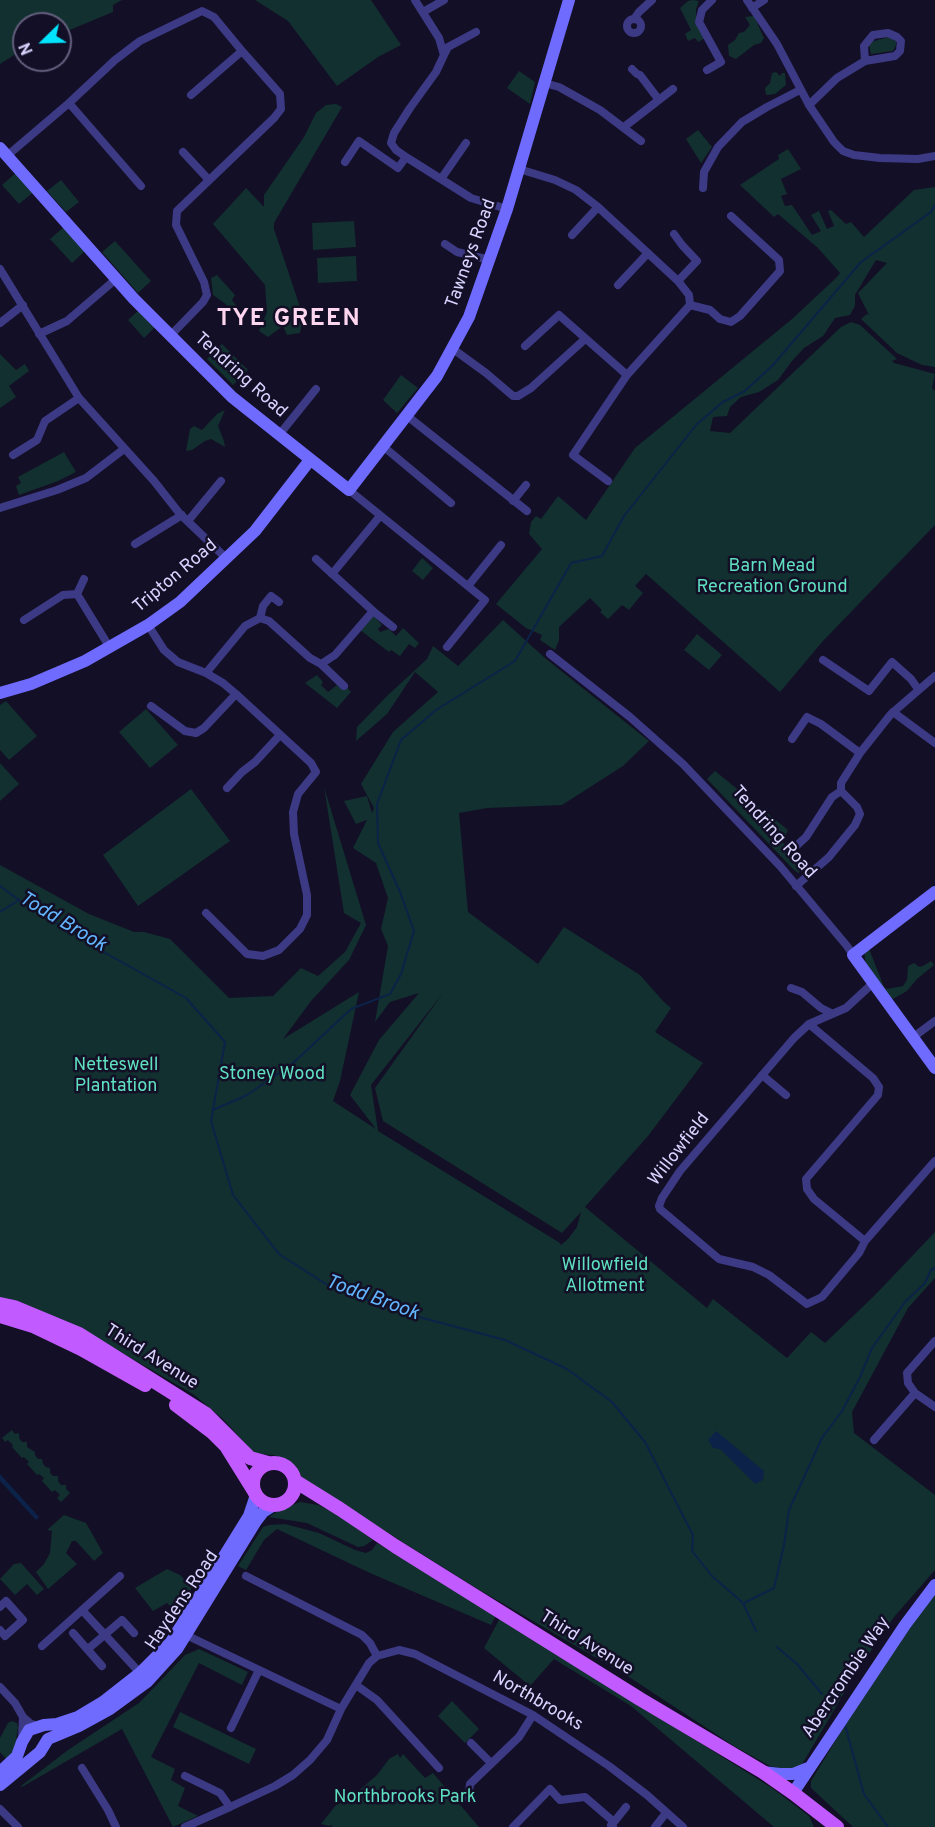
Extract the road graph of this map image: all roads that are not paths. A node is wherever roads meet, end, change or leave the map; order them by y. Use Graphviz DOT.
graph roads {
  1 [pos="416,0"];
  2 [pos="444,0"];
  3 [pos="569,0"];
  4 [pos="652,0"];
  5 [pos="712,0"];
  6 [pos="764,0"];
  7 [pos="750,4"];
  8 [pos="423,12"];
  9 [pos="634,19"];
  10 [pos="477,32"];
  11 [pos="242,51"];
  12 [pos="444,56"];
  13 [pos="865,61"];
  14 [pos="632,69"];
  15 [pos="707,70"];
  16 [pos="544,83"];
  17 [pos="673,89"];
  18 [pos="800,90"];
  19 [pos="191,95"];
  20 [pos="659,100"];
  21 [pos="69,103"];
  22 [pos="809,105"];
  23 [pos="624,127"];
  24 [pos="641,141"];
  25 [pos="466,143"];
  26 [pos="4,151"];
  27 [pos="183,152"];
  28 [pos="935,156"];
  29 [pos="406,157"];
  30 [pos="345,162"];
  31 [pos="519,169"];
  32 [pos="441,179"];
  33 [pos="209,180"];
  34 [pos="141,186"];
  35 [pos="703,188"];
  36 [pos="598,207"];
  37 [pos="507,209"];
  38 [pos="731,216"];
  39 [pos="674,234"];
  40 [pos="572,235"];
  41 [pos="445,244"];
  42 [pos="648,253"];
  43 [pos="490,260"];
  44 [pos="0,269"];
  45 [pos="116,279"];
  46 [pos="678,281"];
  47 [pos="618,285"];
  48 [pos="23,305"];
  49 [pos="690,305"];
  50 [pos="0,323"];
  51 [pos="39,334"];
  52 [pos="170,336"];
  53 [pos="585,339"];
  54 [pos="525,346"];
  55 [pos="453,349"];
  56 [pos="627,375"];
  57 [pos="316,389"];
  58 [pos="79,398"];
  59 [pos="406,415"];
  60 [pos="279,435"];
  61 [pos="384,447"];
  62 [pos="124,449"];
  63 [pos="13,455"];
  64 [pos="310,460"];
  65 [pos="221,481"];
  66 [pos="608,481"];
  67 [pos="526,485"];
  68 [pos="349,490"];
  69 [pos="513,501"];
  70 [pos="451,502"];
  71 [pos="0,508"];
  72 [pos="526,511"];
  73 [pos="380,516"];
  74 [pos="185,518"];
  75 [pos="135,544"];
  76 [pos="501,546"];
  77 [pos="226,558"];
  78 [pos="316,559"];
  79 [pos="332,574"];
  80 [pos="84,579"];
  81 [pos="468,586"];
  82 [pos="77,594"];
  83 [pos="279,602"];
  84 [pos="373,611"];
  85 [pos="260,618"];
  86 [pos="24,620"];
  87 [pos="148,625"];
  88 [pos="393,627"];
  89 [pos="447,647"];
  90 [pos="110,648"];
  91 [pos="550,654"];
  92 [pos="823,660"];
  93 [pos="321,664"];
  94 [pos="206,673"];
  95 [pos="935,676"];
  96 [pos="344,686"];
  97 [pos="918,689"];
  98 [pos="0,693"];
  99 [pos="236,694"];
  100 [pos="151,706"];
  101 [pos="893,712"];
  102 [pos="280,735"];
  103 [pos="792,739"];
  104 [pos="935,743"];
  105 [pos="860,753"];
  106 [pos="227,788"];
  107 [pos="841,791"];
  108 [pos="794,848"];
  109 [pos="796,886"];
  110 [pos="935,892"];
  111 [pos="206,913"];
  112 [pos="853,955"];
  113 [pos="872,984"];
  114 [pos="791,988"];
  115 [pos="831,1013"];
  116 [pos="935,1021"];
  117 [pos="809,1024"];
  118 [pos="912,1038"];
  119 [pos="935,1068"];
  120 [pos="762,1075"];
  121 [pos="786,1095"];
  122 [pos="935,1161"];
  123 [pos="865,1240"];
  124 [pos="0,1304"];
  125 [pos="0,1316"];
  126 [pos="935,1341"];
  127 [pos="915,1393"];
  128 [pos="935,1407"];
  129 [pos="874,1440"];
  130 [pos="268,1463"];
  131 [pos="295,1481"];
  132 [pos="255,1493"];
  133 [pos="314,1494"];
  134 [pos="292,1496"];
  135 [pos="274,1505"];
  136 [pos="120,1576"];
  137 [pos="246,1576"];
  138 [pos="935,1586"];
  139 [pos="0,1607"];
  140 [pos="82,1610"];
  141 [pos="182,1632"];
  142 [pos="73,1633"];
  143 [pos="134,1633"];
  144 [pos="105,1634"];
  145 [pos="2,1636"];
  146 [pos="42,1646"];
  147 [pos="88,1649"];
  148 [pos="377,1656"];
  149 [pos="102,1666"];
  150 [pos="259,1670"];
  151 [pos="140,1673"];
  152 [pos="356,1685"];
  153 [pos="0,1687"];
  154 [pos="341,1710"];
  155 [pos="533,1716"];
  156 [pos="23,1717"];
  157 [pos="40,1727"];
  158 [pos="231,1728"];
  159 [pos="48,1738"];
  160 [pos="22,1742"];
  161 [pos="471,1743"];
  162 [pos="490,1763"];
  163 [pos="82,1768"];
  164 [pos="439,1768"];
  165 [pos="808,1768"];
  166 [pos="0,1772"];
  167 [pos="763,1772"];
  168 [pos="185,1776"];
  169 [pos="0,1785"];
  170 [pos="793,1793"];
  171 [pos="464,1798"];
  172 [pos="230,1807"];
  173 [pos="626,1807"];
  174 [pos="0,1809"];
  175 [pos="666,1813"];
  176 [pos="613,1824"];
  177 [pos="18,1827"];
  178 [pos="116,1827"];
  179 [pos="185,1827"];
  180 [pos="513,1827"];
  181 [pos="655,1827"];
  182 [pos="683,1827"];
  183 [pos="837,1827"];
  1 -- 8 [label="street"];
  2 -- 8 [label="street"];
  3 -- 16 [label="street, Tawneys Road"];
  4 -- 9 [label="street"];
  5 -- 15 [label="street"];
  6 -- 7 [label="street"];
  7 -- 18 [label="street"];
  8 -- 12 [label="street"];
  10 -- 12 [label="street"];
  11 -- 19 [label="street"];
  11 -- 21 [label="street"];
  11 -- 33 [label="street"];
  12 -- 29 [label="street"];
  13 -- 13 [label="street"];
  13 -- 22 [label="street"];
  14 -- 20 [label="street"];
  16 -- 23 [label="street"];
  16 -- 31 [label="street, Tawneys Road"];
  17 -- 20 [label="street"];
  18 -- 22 [label="street"];
  18 -- 35 [label="street"];
  20 -- 23 [label="street"];
  21 -- 26 [label="street"];
  21 -- 34 [label="street"];
  22 -- 28 [label="street"];
  23 -- 24 [label="street"];
  25 -- 32 [label="street"];
  26 -- 45 [label="street, Tendring Road"];
  27 -- 33 [label="street"];
  29 -- 30 [label="street"];
  29 -- 32 [label="street"];
  31 -- 36 [label="street"];
  31 -- 37 [label="street, Tawneys Road"];
  32 -- 37 [label="street"];
  33 -- 52 [label="street"];
  36 -- 40 [label="street"];
  36 -- 42 [label="street"];
  37 -- 43 [label="street, Tawneys Road"];
  38 -- 49 [label="street"];
  39 -- 46 [label="street"];
  41 -- 43 [label="street"];
  42 -- 46 [label="street"];
  42 -- 47 [label="street"];
  43 -- 55 [label="street, Tawneys Road"];
  44 -- 48 [label="street"];
  45 -- 51 [label="street"];
  45 -- 52 [label="street, Tendring Road"];
  46 -- 49 [label="street"];
  48 -- 50 [label="street"];
  48 -- 51 [label="street"];
  49 -- 56 [label="street"];
  51 -- 58 [label="street"];
  52 -- 60 [label="street, Tendring Road"];
  53 -- 54 [label="street"];
  53 -- 55 [label="street"];
  53 -- 56 [label="street"];
  55 -- 59 [label="street, Tawneys Road"];
  56 -- 66 [label="street"];
  57 -- 60 [label="street"];
  58 -- 62 [label="street"];
  58 -- 63 [label="street"];
  59 -- 61 [label="street, Tawneys Road"];
  59 -- 69 [label="street"];
  60 -- 64 [label="street, Tendring Road"];
  61 -- 68 [label="street, Tawneys Road"];
  61 -- 70 [label="street"];
  62 -- 71 [label="street"];
  62 -- 74 [label="street"];
  64 -- 68 [label="street, Tendring Road"];
  64 -- 77 [label="street, Tripton Road"];
  65 -- 74 [label="street"];
  67 -- 69 [label="street"];
  68 -- 73 [label="street, Tendring Road"];
  69 -- 72 [label="street"];
  73 -- 79 [label="street"];
  73 -- 81 [label="street, Tendring Road"];
  74 -- 75 [label="street"];
  74 -- 77 [label="street"];
  76 -- 81 [label="street"];
  77 -- 87 [label="street, Tripton Road"];
  78 -- 79 [label="street"];
  79 -- 84 [label="street"];
  80 -- 82 [label="street"];
  81 -- 89 [label="street, Tendring Road"];
  82 -- 86 [label="street"];
  82 -- 90 [label="street"];
  83 -- 85 [label="street"];
  84 -- 88 [label="street"];
  84 -- 93 [label="street"];
  85 -- 93 [label="street"];
  85 -- 94 [label="street"];
  87 -- 90 [label="street, Tripton Road"];
  87 -- 94 [label="street"];
  90 -- 98 [label="street, Tripton Road"];
  91 -- 109 [label="street, Tendring Road"];
  92 -- 97 [label="street"];
  93 -- 96 [label="street"];
  94 -- 99 [label="street"];
  95 -- 97 [label="street"];
  97 -- 101 [label="street"];
  99 -- 100 [label="street"];
  99 -- 102 [label="street"];
  101 -- 104 [label="street"];
  101 -- 105 [label="street"];
  102 -- 106 [label="street"];
  102 -- 111 [label="street"];
  103 -- 105 [label="street"];
  105 -- 107 [label="street"];
  107 -- 108 [label="street"];
  107 -- 109 [label="street"];
  109 -- 112 [label="street, Tendring Road"];
  110 -- 112 [label="street"];
  112 -- 113 [label="street, Tendring Road"];
  113 -- 115 [label="street, Willowfield"];
  113 -- 118 [label="street, Tendring Road"];
  114 -- 115 [label="street"];
  115 -- 117 [label="street, Willowfield"];
  116 -- 118 [label="street"];
  117 -- 120 [label="street, Willowfield"];
  117 -- 123 [label="street"];
  118 -- 119 [label="street, Tendring Road"];
  120 -- 121 [label="street"];
  120 -- 123 [label="street, Willowfield"];
  122 -- 123 [label="street, Willowfield"];
  124 -- 130 [label="main road, Third Avenue"];
  125 -- 132 [label="main road, Third Avenue"];
  126 -- 127 [label="street"];
  127 -- 128 [label="street"];
  127 -- 129 [label="street"];
  130 -- 131 [label="main road"];
  130 -- 132 [label="main road"];
  131 -- 133 [label="main road, Third Avenue"];
  131 -- 134 [label="main road"];
  132 -- 135 [label="main road"];
  132 -- 141 [label="street, Haydens Road"];
  133 -- 134 [label="main road"];
  133 -- 167 [label="main road, Third Avenue"];
  134 -- 135 [label="main road"];
  135 -- 141 [label="street, Haydens Road"];
  136 -- 140 [label="street"];
  137 -- 148 [label="street"];
  138 -- 165 [label="street, Abercrombie Way"];
  139 -- 145 [label="street"];
  140 -- 144 [label="street"];
  140 -- 146 [label="street"];
  141 -- 150 [label="street"];
  141 -- 151 [label="street, Haydens Road"];
  141 -- 159 [label="street, Haydens Road"];
  142 -- 147 [label="street"];
  143 -- 144 [label="street"];
  144 -- 147 [label="street"];
  144 -- 151 [label="street"];
  147 -- 149 [label="street"];
  148 -- 152 [label="street"];
  148 -- 155 [label="street, Northbrooks"];
  150 -- 154 [label="street"];
  150 -- 158 [label="street"];
  151 -- 157 [label="street, Haydens Road"];
  152 -- 154 [label="street"];
  152 -- 164 [label="street"];
  153 -- 156 [label="street"];
  154 -- 172 [label="street"];
  155 -- 162 [label="street"];
  155 -- 175 [label="street, Northbrooks"];
  156 -- 157 [label="street"];
  156 -- 160 [label="street"];
  157 -- 159 [label="street"];
  157 -- 160 [label="street, Haydens Road"];
  159 -- 169 [label="street, Haydens Road"];
  160 -- 166 [label="street, Haydens Road"];
  161 -- 162 [label="street"];
  162 -- 171 [label="street"];
  163 -- 178 [label="street"];
  165 -- 167 [label="street"];
  165 -- 170 [label="street, Abercrombie Way"];
  167 -- 170 [label="main road, Third Avenue"];
  168 -- 172 [label="street"];
  170 -- 183 [label="main road, Third Avenue"];
  172 -- 179 [label="street"];
  173 -- 176 [label="street"];
  174 -- 177 [label="street"];
  175 -- 181 [label="street"];
  175 -- 182 [label="street, Northbrooks"];
  176 -- 180 [label="street"];
}
